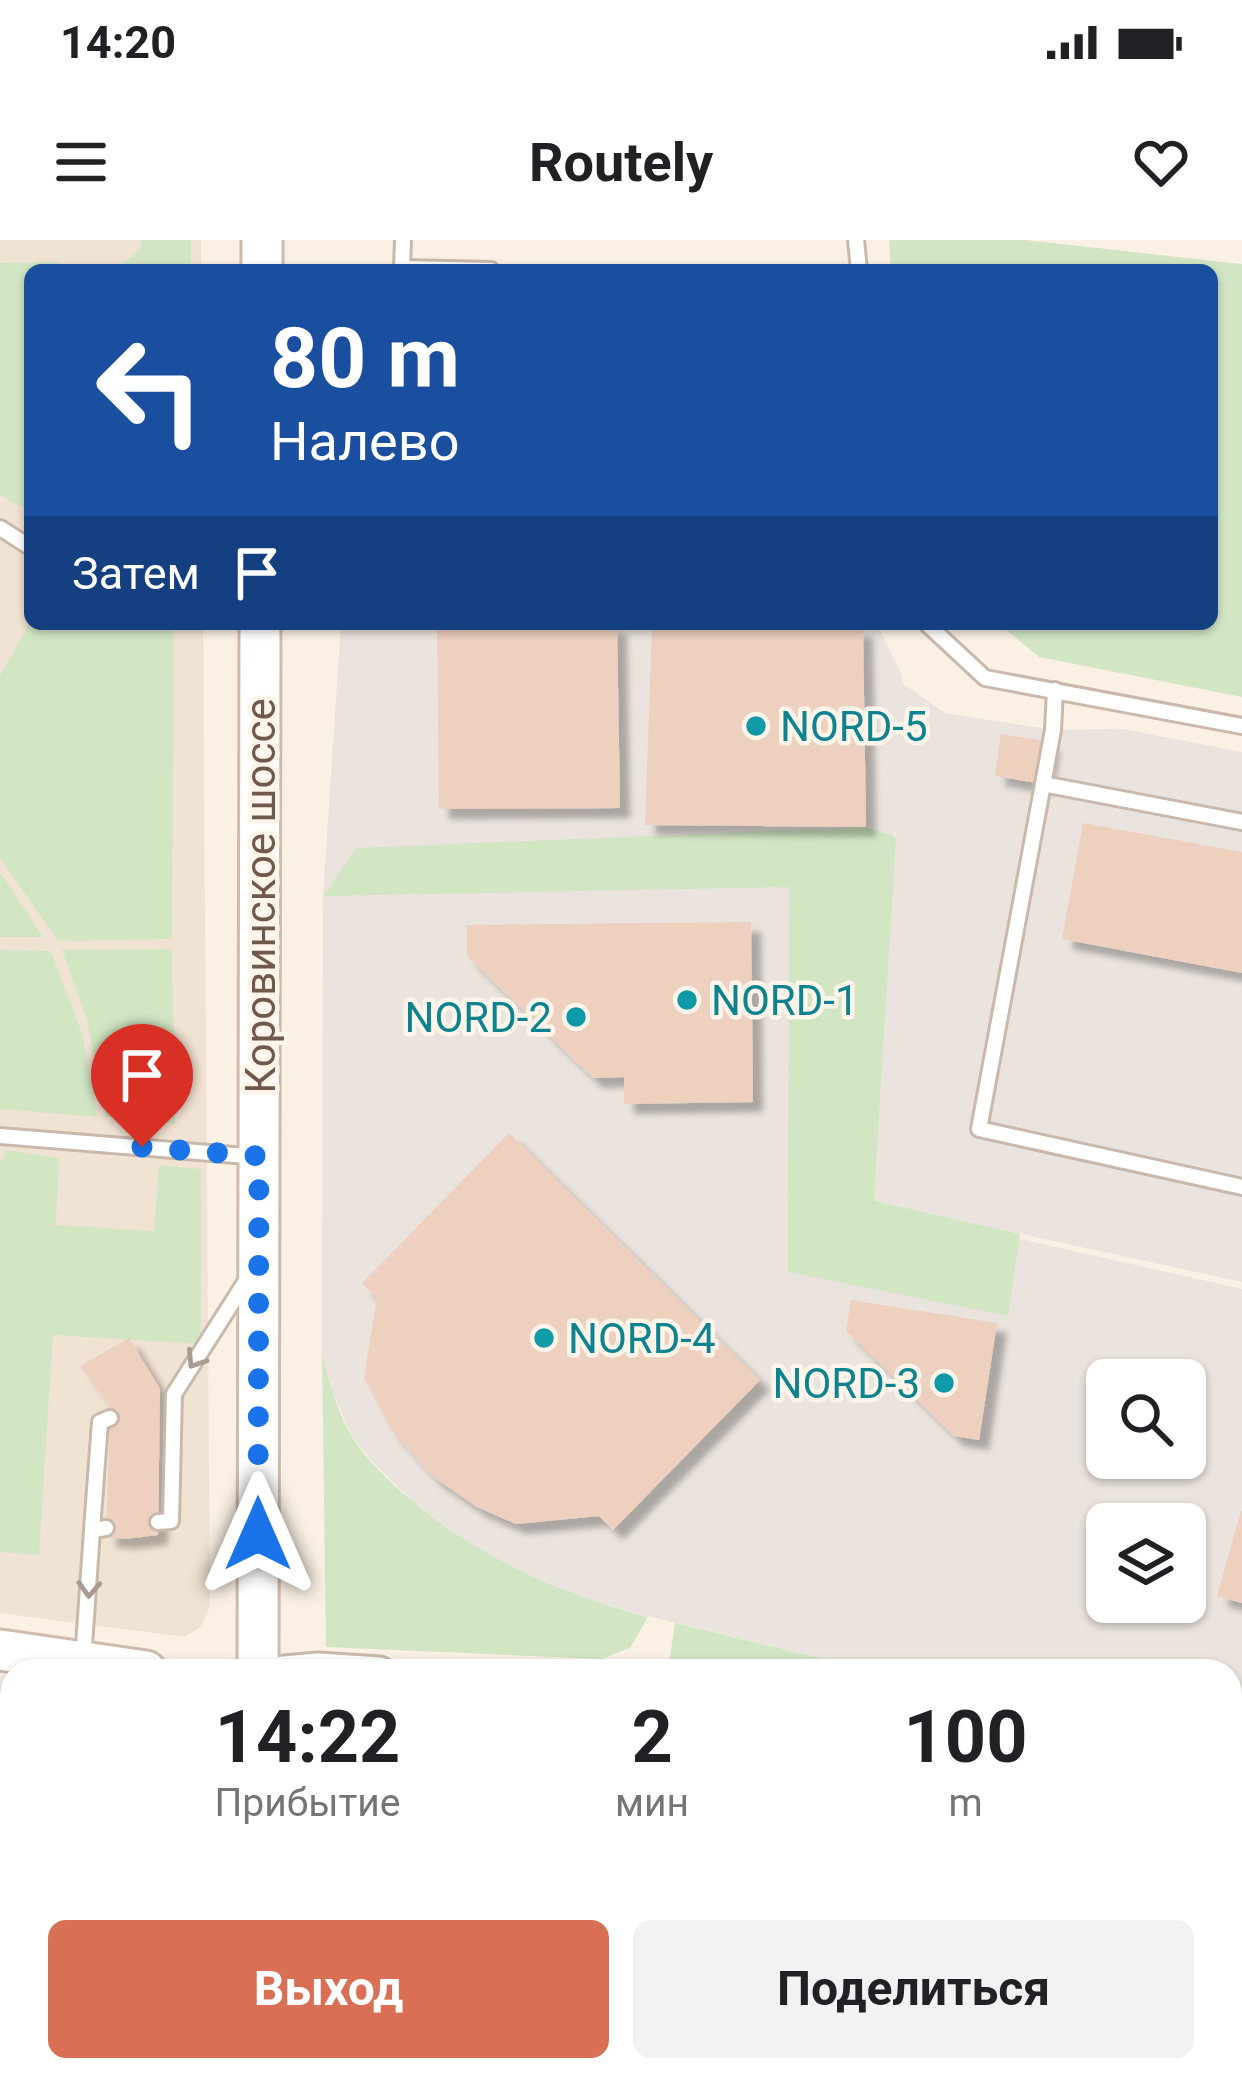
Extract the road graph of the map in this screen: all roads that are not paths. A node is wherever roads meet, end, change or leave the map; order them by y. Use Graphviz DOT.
graph roads {
  1 [pos="260,630"];
  2 [pos="934,630"];
  3 [pos="1055,690"];
  4 [pos="1242,726"];
  5 [pos="1043,784"];
  6 [pos="1242,822"];
  7 [pos="0,1136"];
  8 [pos="259,1156"];
  9 [pos="1242,1187"];
  10 [pos="258,1262"];
  11 [pos="110,1418"];
  12 [pos="158,1522"];
  13 [pos="0,1650"];
  14 [pos="62,1659"];
  15 [pos="83,1659"];
  16 [pos="258,1659"];
  1 -- 8 [label="main road, Коровинское шоссе"];
  2 -- 3 [label="lane"];
  3 -- 4 [label="lane"];
  3 -- 5 [label="lane"];
  5 -- 6 [label="lane"];
  5 -- 9 [label="lane"];
  7 -- 8 [label="lane"];
  8 -- 10 [label="main road, Коровинское шоссе"];
  10 -- 12 [label="lane, one-way"];
  10 -- 16 [label="main road, Коровинское шоссе"];
  11 -- 15 [label="lane, one-way"];
  13 -- 14 [label="main road"];
}
